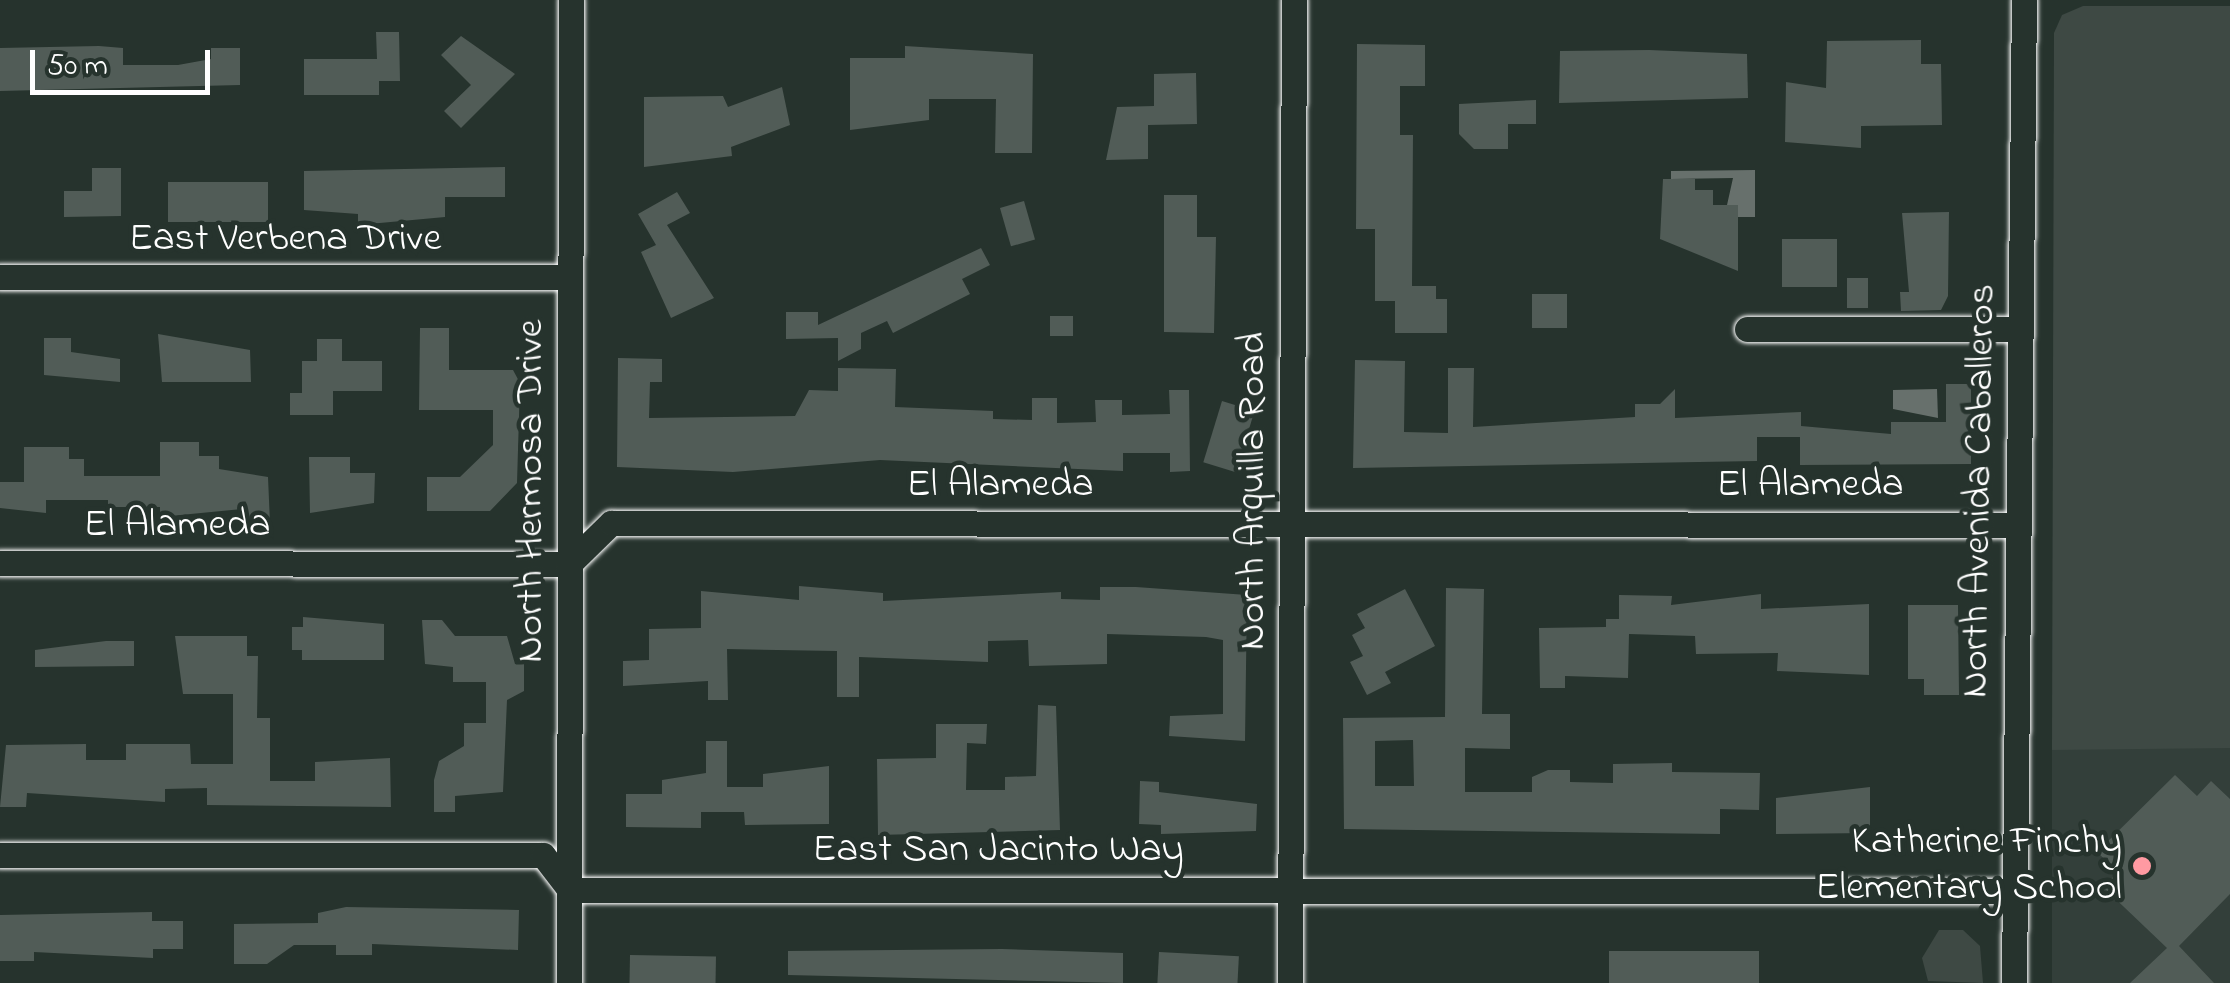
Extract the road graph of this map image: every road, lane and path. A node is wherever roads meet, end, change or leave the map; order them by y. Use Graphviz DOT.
graph roads {
  1 [pos="571,0"];
  2 [pos="1294,0"];
  3 [pos="2024,0"];
  4 [pos="0,277"];
  5 [pos="570,277"];
  6 [pos="1747,329"];
  7 [pos="2020,329"];
  8 [pos="1292,524"];
  9 [pos="2017,524"];
  10 [pos="0,563"];
  11 [pos="569,564"];
  12 [pos="0,855"];
  13 [pos="1290,888"];
  14 [pos="570,890"];
  15 [pos="2013,892"];
  16 [pos="569,983"];
  17 [pos="1290,983"];
  18 [pos="2014,983"];
  1 -- 5 [label="street, North Hermosa Drive"];
  2 -- 8 [label="street, North Arquilla Road"];
  3 -- 7 [label="street, North Avenida Caballeros"];
  4 -- 5 [label="street, East Verbena Drive"];
  5 -- 11 [label="street, North Hermosa Drive"];
  6 -- 7 [label="street"];
  7 -- 9 [label="street, North Avenida Caballeros"];
  8 -- 9 [label="street, El Alameda"];
  8 -- 11 [label="street, El Alameda"];
  8 -- 13 [label="street, North Arquilla Road"];
  9 -- 15 [label="street, North Avenida Caballeros"];
  10 -- 11 [label="street, El Alameda"];
  11 -- 14 [label="street, North Hermosa Drive"];
  12 -- 14 [label="street"];
  13 -- 14 [label="street, East San Jacinto Way"];
  13 -- 15 [label="street, East San Jacinto Way"];
  13 -- 17 [label="street, North Arquilla Road"];
  14 -- 16 [label="street, North Hermosa Drive"];
  15 -- 18 [label="street, North Avenida Caballeros"];
}
